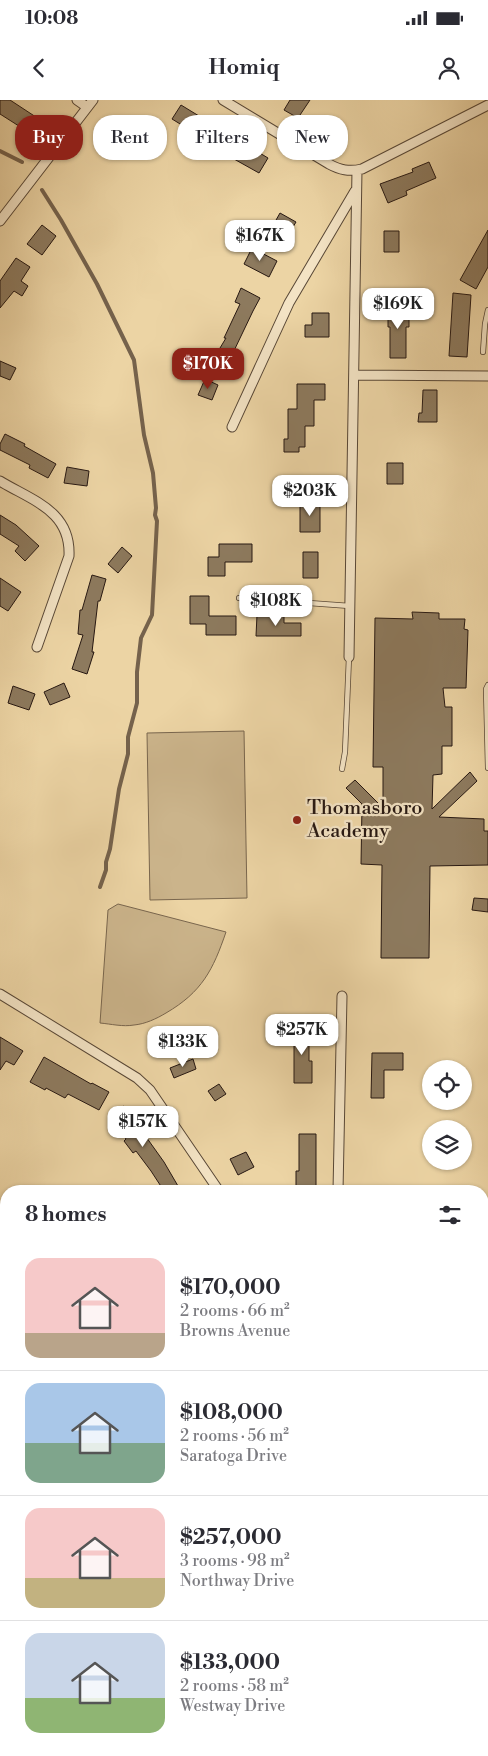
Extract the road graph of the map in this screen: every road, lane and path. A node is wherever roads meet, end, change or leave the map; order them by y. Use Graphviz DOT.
graph roads {
  1 [pos="77,100"];
  2 [pos="223,100"];
  3 [pos="90,104"];
  4 [pos="488,105"];
  5 [pos="357,170"];
  6 [pos="357,189"];
  7 [pos="0,221"];
  8 [pos="488,310"];
  9 [pos="486,324"];
  10 [pos="483,352"];
  11 [pos="354,376"];
  12 [pos="488,376"];
  13 [pos="232,428"];
  14 [pos="0,481"];
  15 [pos="239,598"];
  16 [pos="350,606"];
  17 [pos="37,647"];
  18 [pos="349,657"];
  19 [pos="488,685"];
  20 [pos="488,768"];
  21 [pos="342,769"];
  22 [pos="0,994"];
  23 [pos="342,996"];
  24 [pos="215,1185"];
  25 [pos="338,1185"];
  1 -- 3 [label="street"];
  2 -- 5 [label="street"];
  3 -- 7 [label="street"];
  4 -- 5 [label="street"];
  5 -- 6 [label="street"];
  6 -- 11 [label="street"];
  6 -- 13 [label="street"];
  8 -- 9 [label="lane"];
  9 -- 10 [label="lane"];
  11 -- 12 [label="street"];
  11 -- 16 [label="street"];
  14 -- 17 [label="street"];
  15 -- 16 [label="lane"];
  16 -- 18 [label="street"];
  18 -- 21 [label="lane"];
  19 -- 20 [label="lane"];
  22 -- 24 [label="street"];
  23 -- 25 [label="street"];
}
